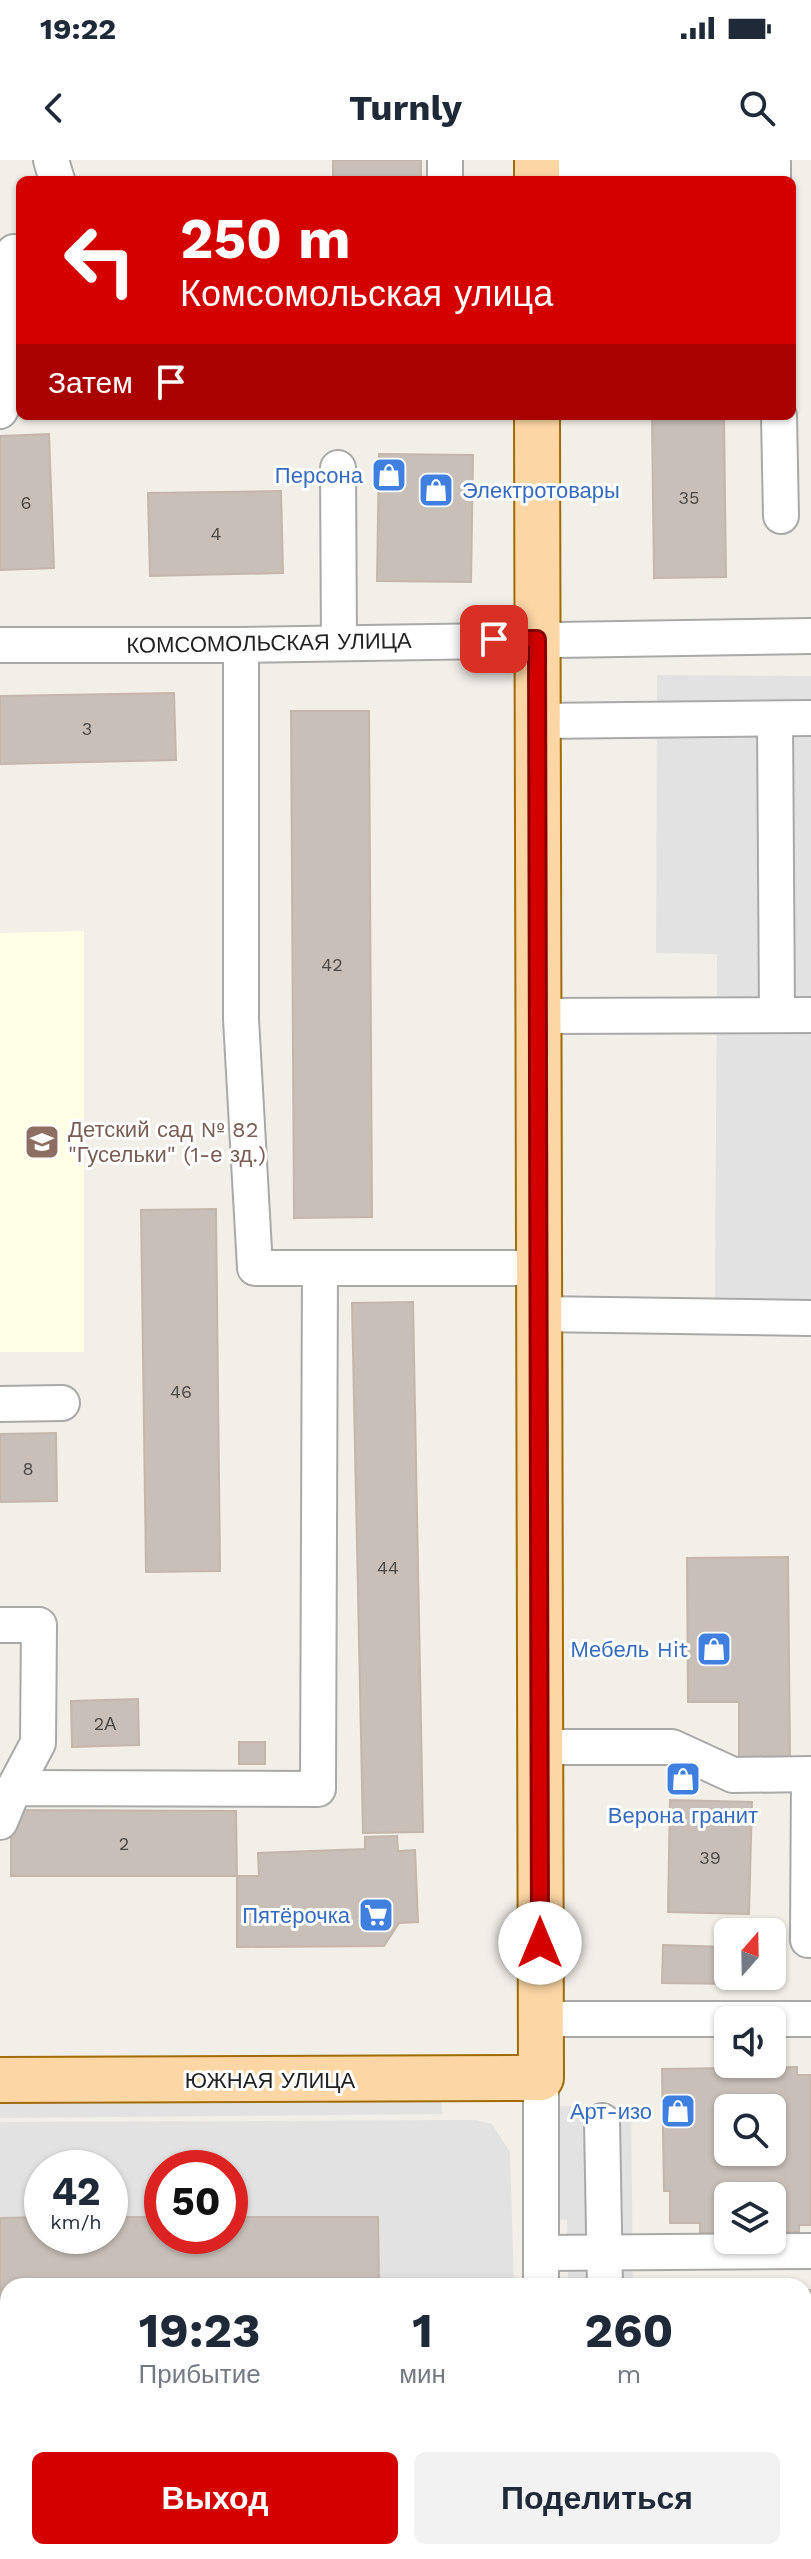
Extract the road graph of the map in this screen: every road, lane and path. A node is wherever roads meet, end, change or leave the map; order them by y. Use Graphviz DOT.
graph roads {
  1 [pos="537,168"];
  2 [pos="773,176"];
  3 [pos="11,252"];
  4 [pos="0,411"];
  5 [pos="537,420"];
  6 [pos="779,420"];
  7 [pos="338,468"];
  8 [pos="781,516"];
  9 [pos="811,636"];
  10 [pos="537,639"];
  11 [pos="339,643"];
  12 [pos="0,645"];
  13 [pos="241,645"];
  14 [pos="811,718"];
  15 [pos="775,719"];
  16 [pos="538,721"];
  17 [pos="777,1015"];
  18 [pos="811,1015"];
  19 [pos="538,1016"];
  20 [pos="320,1268"];
  21 [pos="538,1268"];
  22 [pos="538,1314"];
  23 [pos="811,1318"];
  24 [pos="62,1403"];
  25 [pos="0,1404"];
  26 [pos="0,1625"];
  27 [pos="540,1747"];
  28 [pos="810,1774"];
  29 [pos="14,1788"];
  30 [pos="0,1822"];
  31 [pos="808,1940"];
  32 [pos="541,2019"];
  33 [pos="811,2019"];
  34 [pos="541,2078"];
  35 [pos="0,2080"];
  36 [pos="602,2121"];
  37 [pos="811,2251"];
  38 [pos="542,2270"];
  39 [pos="605,2270"];
  1 -- 2 [label="street"];
  3 -- 4 [label="street"];
  5 -- 10 [label="main road"];
  6 -- 8 [label="street"];
  7 -- 11 [label="street"];
  9 -- 10 [label="street, КОМСОМОЛЬСКАЯ УЛИЦА"];
  10 -- 11 [label="street, КОМСОМОЛЬСКАЯ УЛИЦА"];
  10 -- 16 [label="main road"];
  11 -- 13 [label="street, КОМСОМОЛЬСКАЯ УЛИЦА"];
  12 -- 13 [label="street, КОМСОМОЛЬСКАЯ УЛИЦА"];
  13 -- 20 [label="street"];
  14 -- 15 [label="street"];
  15 -- 16 [label="street"];
  15 -- 17 [label="street"];
  16 -- 19 [label="main road"];
  17 -- 18 [label="street"];
  17 -- 19 [label="street"];
  19 -- 21 [label="main road"];
  20 -- 21 [label="street"];
  20 -- 29 [label="street"];
  21 -- 22 [label="main road"];
  22 -- 23 [label="street"];
  22 -- 27 [label="main road"];
  24 -- 25 [label="street"];
  26 -- 29 [label="street"];
  27 -- 28 [label="street"];
  27 -- 32 [label="main road"];
  28 -- 31 [label="street"];
  29 -- 30 [label="street"];
  32 -- 33 [label="street"];
  32 -- 34 [label="main road"];
  34 -- 35 [label="main road, ЮЖНАЯ УЛИЦА"];
  34 -- 38 [label="street"];
  36 -- 39 [label="street"];
  37 -- 39 [label="street"];
  38 -- 39 [label="street"];
}
